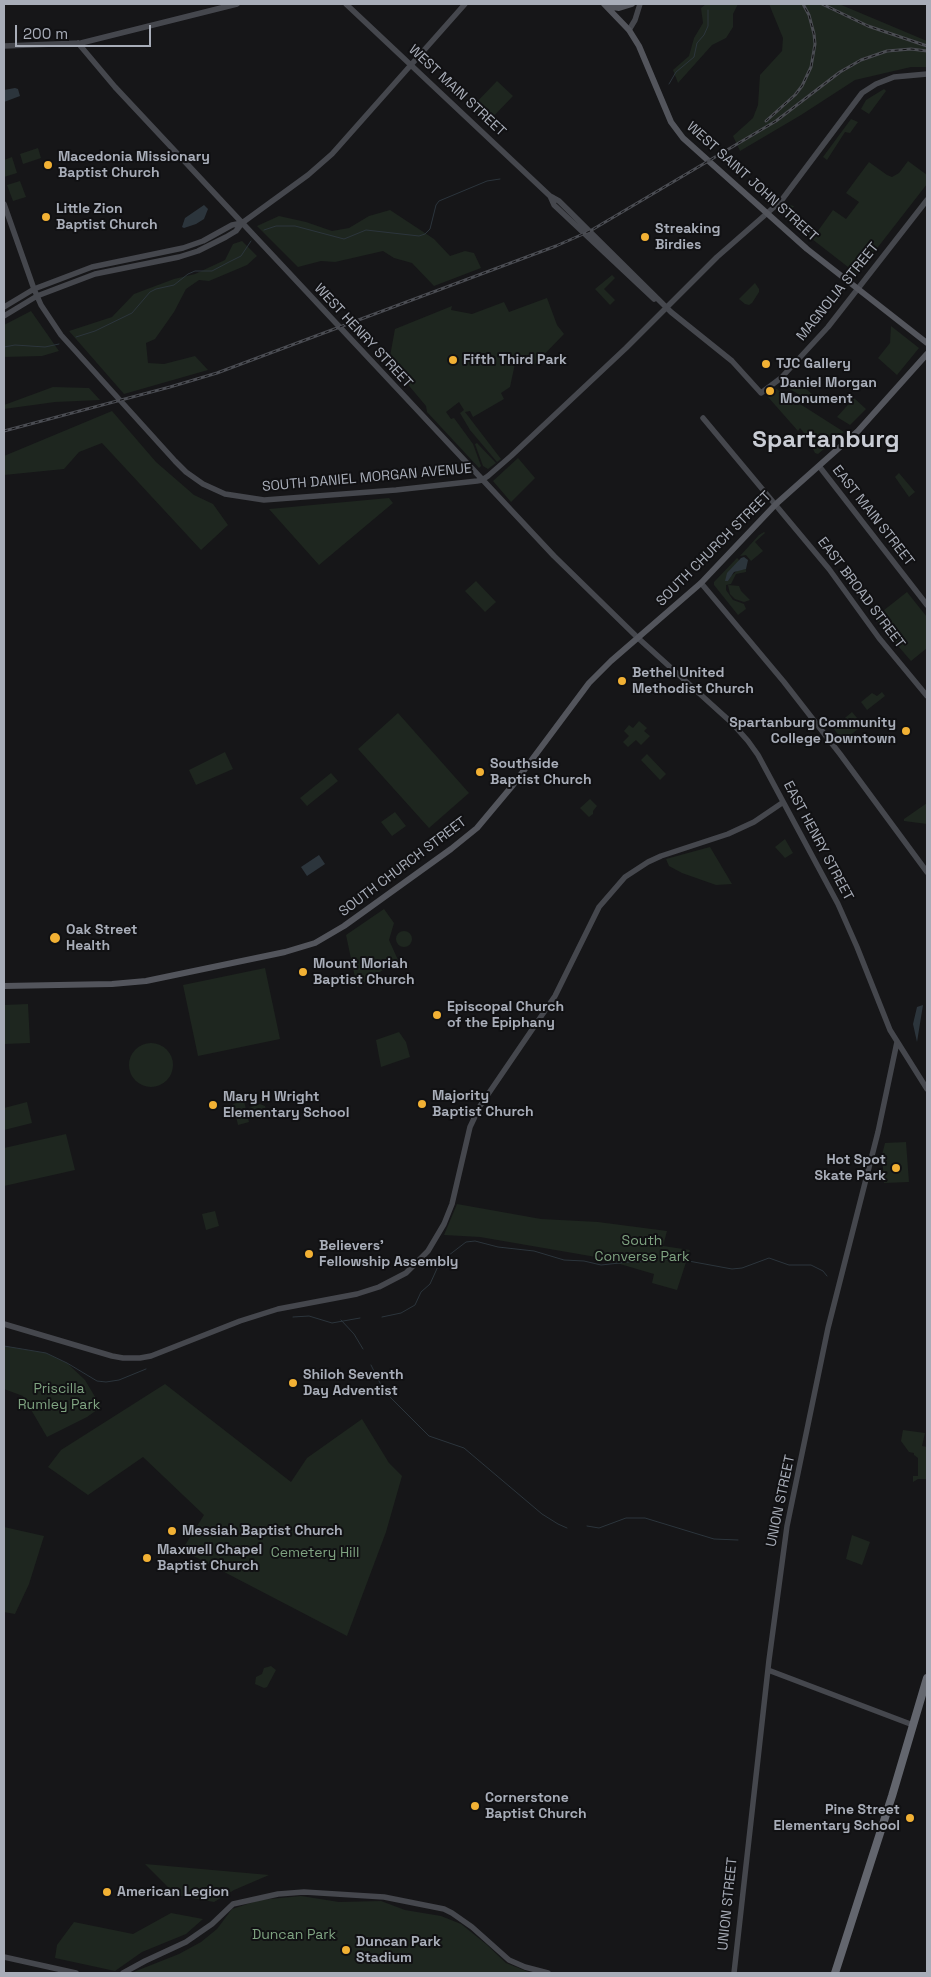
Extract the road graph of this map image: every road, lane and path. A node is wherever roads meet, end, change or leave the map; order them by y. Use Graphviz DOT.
graph roads {
  1 [pos="237,4"];
  2 [pos="346,4"];
  3 [pos="464,4"];
  4 [pos="632,4"];
  5 [pos="640,4"];
  6 [pos="605,5"];
  7 [pos="628,30"];
  8 [pos="78,43"];
  9 [pos="4,46"];
  10 [pos="411,64"];
  11 [pos="927,74"];
  12 [pos="927,200"];
  13 [pos="4,204"];
  14 [pos="768,215"];
  15 [pos="242,223"];
  16 [pos="34,289"];
  17 [pos="858,289"];
  18 [pos="37,296"];
  19 [pos="4,307"];
  20 [pos="666,307"];
  21 [pos="4,316"];
  22 [pos="927,343"];
  23 [pos="927,354"];
  24 [pos="761,393"];
  25 [pos="703,418"];
  26 [pos="819,466"];
  27 [pos="482,480"];
  28 [pos="776,504"];
  29 [pos="701,583"];
  30 [pos="927,605"];
  31 [pos="638,638"];
  32 [pos="927,696"];
  33 [pos="782,803"];
  34 [pos="927,872"];
  35 [pos="4,986"];
  36 [pos="897,1042"];
  37 [pos="927,1089"];
  38 [pos="4,1324"];
  39 [pos="768,1670"];
  40 [pos="927,1678"];
  41 [pos="913,1725"];
  42 [pos="4,1957"];
  43 [pos="76,1973"];
  44 [pos="123,1973"];
  45 [pos="548,1973"];
  46 [pos="734,1973"];
  47 [pos="835,1973"];
  1 -- 8 [label="street"];
  2 -- 10 [label="street, WEST MAIN STREET"];
  3 -- 10 [label="street"];
  4 -- 6 [label="main road"];
  5 -- 7 [label="street"];
  6 -- 7 [label="main road, WEST SAINT JOHN STREET"];
  7 -- 14 [label="main road, WEST SAINT JOHN STREET"];
  8 -- 9 [label="street"];
  8 -- 15 [label="street, WEST HENRY STREET"];
  10 -- 15 [label="street"];
  10 -- 20 [label="street, WEST MAIN STREET"];
  11 -- 14 [label="street, SOUTH DANIEL MORGAN AVENUE"];
  12 -- 17 [label="street, MAGNOLIA STREET"];
  13 -- 16 [label="street, SOUTH DANIEL MORGAN AVENUE"];
  14 -- 17 [label="main road, WEST SAINT JOHN STREET"];
  14 -- 20 [label="street, SOUTH DANIEL MORGAN AVENUE"];
  15 -- 16 [label="street"];
  15 -- 18 [label="street"];
  15 -- 27 [label="street, WEST HENRY STREET"];
  16 -- 18 [label="street, SOUTH DANIEL MORGAN AVENUE"];
  16 -- 19 [label="street"];
  17 -- 22 [label="main road, WEST SAINT JOHN STREET"];
  17 -- 24 [label="street, MAGNOLIA STREET"];
  18 -- 21 [label="street"];
  18 -- 27 [label="street, SOUTH DANIEL MORGAN AVENUE"];
  20 -- 24 [label="street, WEST MAIN STREET"];
  20 -- 27 [label="street, SOUTH DANIEL MORGAN AVENUE"];
  23 -- 26 [label="main road, SOUTH CHURCH STREET"];
  25 -- 28 [label="street, EAST BROAD STREET"];
  26 -- 28 [label="main road, SOUTH CHURCH STREET"];
  26 -- 30 [label="street, EAST MAIN STREET"];
  27 -- 31 [label="street, WEST HENRY STREET"];
  28 -- 29 [label="main road, SOUTH CHURCH STREET"];
  28 -- 32 [label="street, EAST BROAD STREET"];
  29 -- 31 [label="main road, SOUTH CHURCH STREET"];
  29 -- 34 [label="street"];
  31 -- 33 [label="street, EAST HENRY STREET"];
  31 -- 35 [label="main road, SOUTH CHURCH STREET"];
  33 -- 36 [label="street, EAST HENRY STREET"];
  33 -- 38 [label="street"];
  36 -- 37 [label="street, EAST HENRY STREET"];
  36 -- 39 [label="street, UNION STREET"];
  39 -- 41 [label="street"];
  39 -- 46 [label="street, UNION STREET"];
  40 -- 41 [label="highway"];
  41 -- 47 [label="highway"];
  42 -- 43 [label="street"];
  44 -- 45 [label="street"];
}
